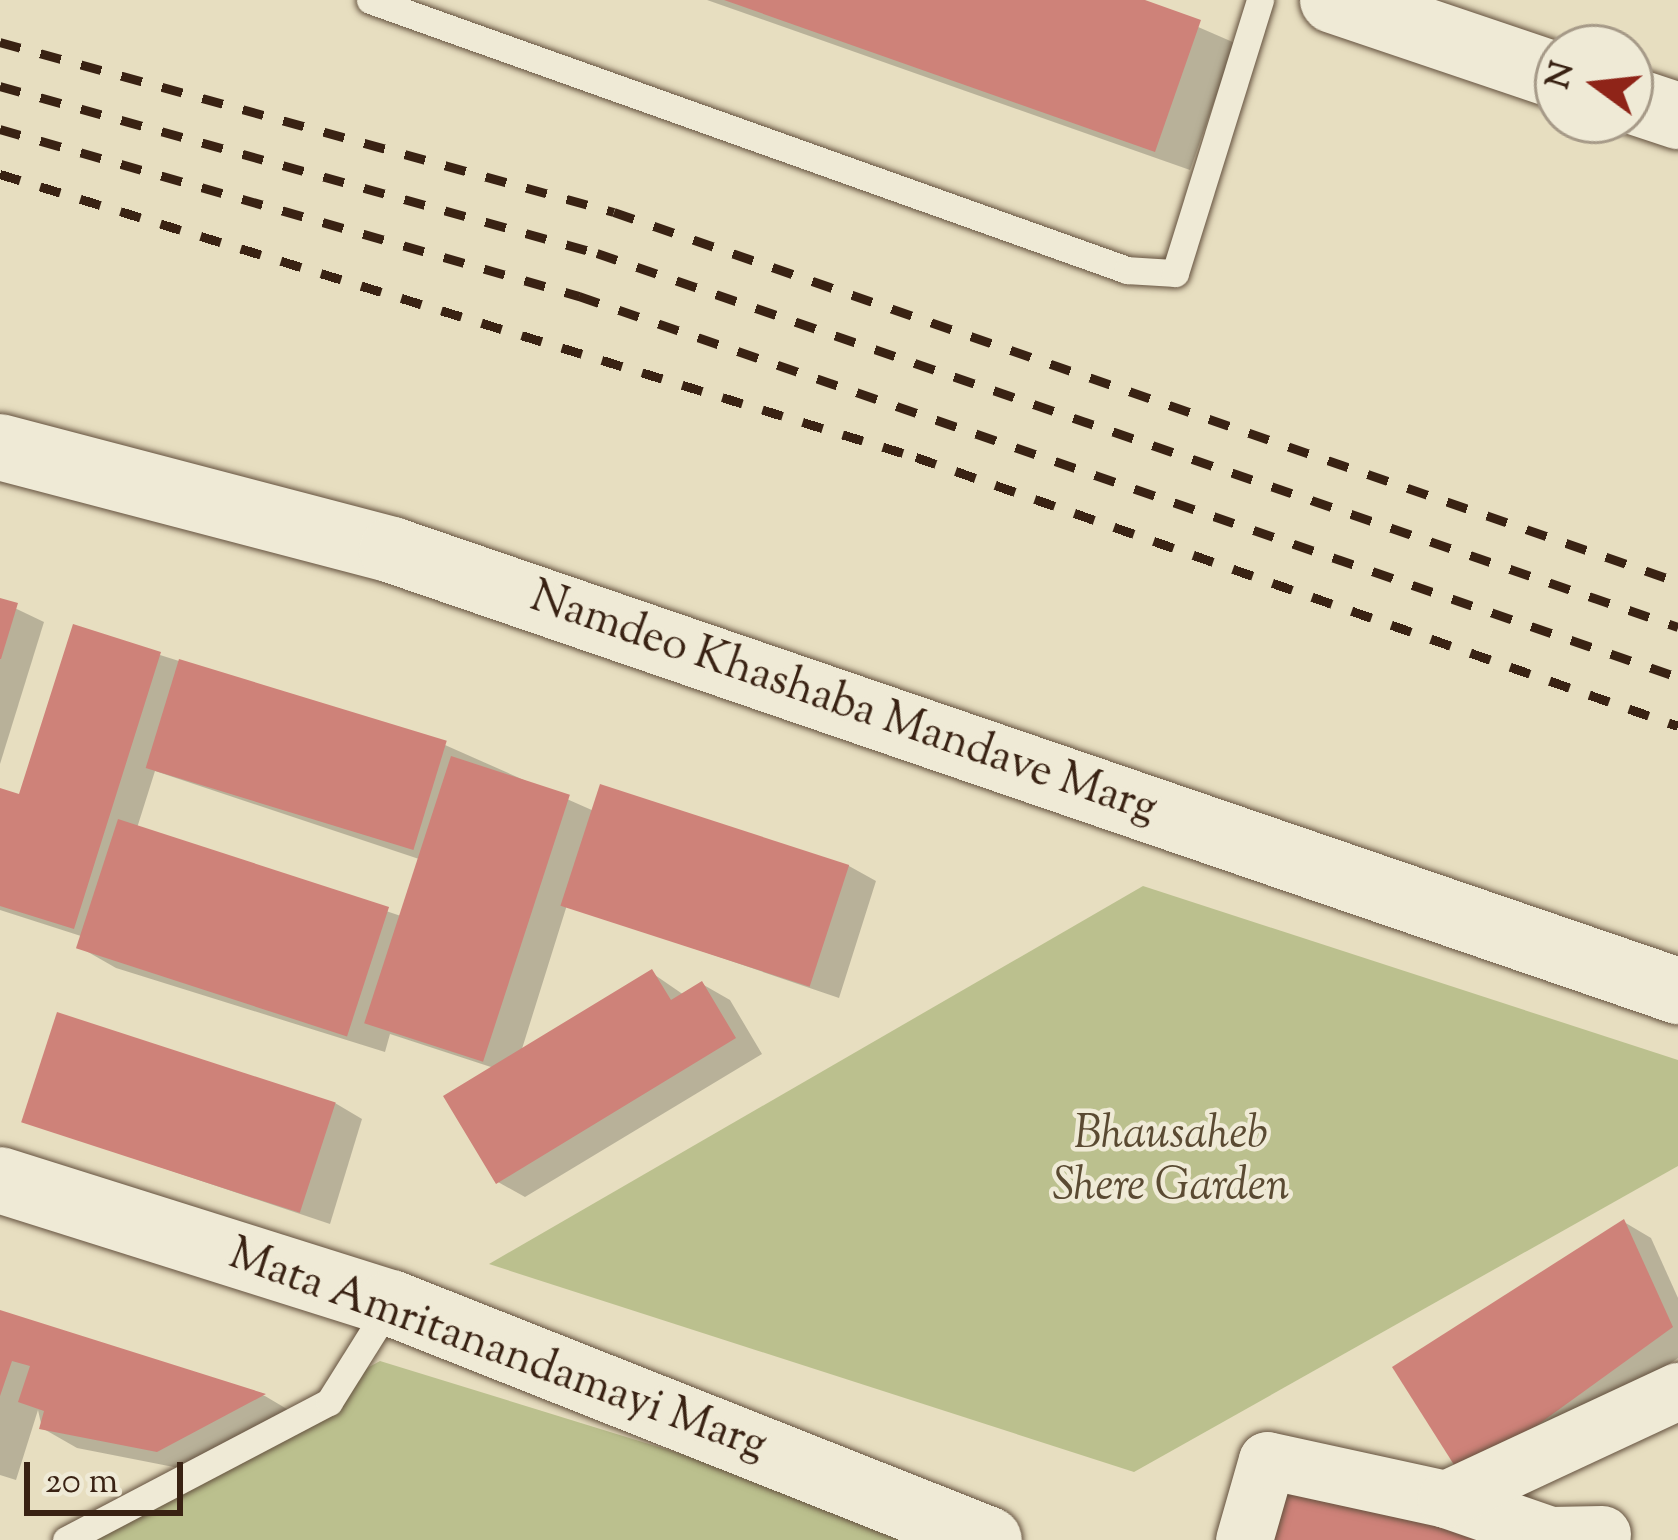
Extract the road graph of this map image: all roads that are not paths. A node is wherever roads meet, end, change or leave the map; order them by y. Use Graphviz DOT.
graph roads {
  1 [pos="370,0"];
  2 [pos="1260,0"];
  3 [pos="1333,0"];
  4 [pos="1534,68"];
  5 [pos="0,447"];
  6 [pos="1678,991"];
  7 [pos="0,1180"];
  8 [pos="391,1303"];
  9 [pos="1678,1391"];
  10 [pos="1446,1498"];
  11 [pos="1608,1538"];
  12 [pos="66,1540"];
  13 [pos="989,1540"];
  14 [pos="1244,1540"];
  1 -- 2 [label="lane"];
  3 -- 4 [label="street"];
  5 -- 6 [label="street, Namdeo Khashaba Mandave Marg"];
  7 -- 8 [label="street, Mata Amritanandamayi Marg"];
  8 -- 12 [label="lane"];
  8 -- 13 [label="street, Mata Amritanandamayi Marg"];
  9 -- 10 [label="street"];
  10 -- 11 [label="street"];
  10 -- 14 [label="street"];
}
